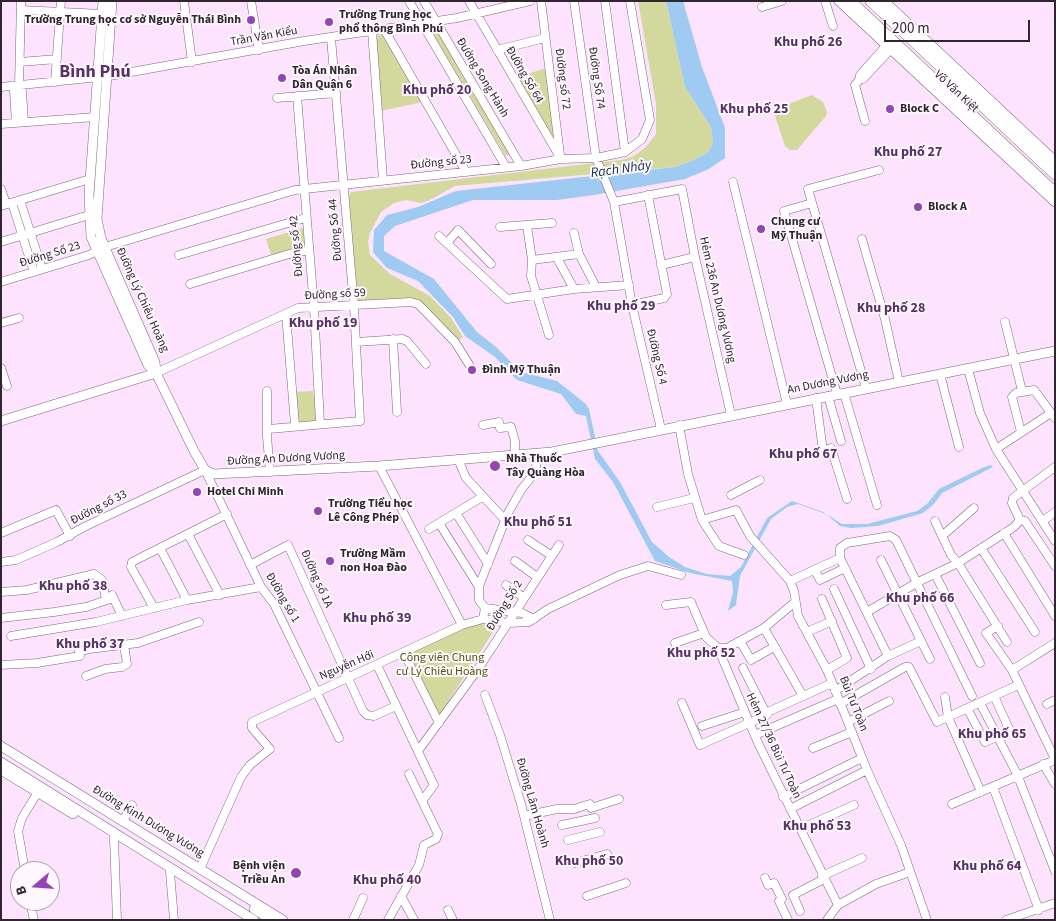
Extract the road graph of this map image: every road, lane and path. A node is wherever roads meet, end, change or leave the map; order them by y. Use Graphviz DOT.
graph roads {
  1 [pos="61,1"];
  2 [pos="103,1"];
  3 [pos="112,1"];
  4 [pos="184,1"];
  5 [pos="251,1"];
  6 [pos="409,1"];
  7 [pos="424,1"];
  8 [pos="469,1"];
  9 [pos="530,1"];
  10 [pos="541,1"];
  11 [pos="574,1"];
  12 [pos="605,1"];
  13 [pos="630,1"];
  14 [pos="782,1"];
  15 [pos="825,1"];
  16 [pos="839,1"];
  17 [pos="850,1"];
  18 [pos="871,1"];
  19 [pos="884,1"];
  20 [pos="21,6"];
  21 [pos="762,7"];
  22 [pos="60,10"];
  23 [pos="102,14"];
  24 [pos="477,14"];
  25 [pos="888,17"];
  26 [pos="435,21"];
  27 [pos="421,24"];
  28 [pos="833,26"];
  29 [pos="384,29"];
  30 [pos="877,29"];
  31 [pos="372,31"];
  32 [pos="331,38"];
  33 [pos="545,38"];
  34 [pos="888,48"];
  35 [pos="259,50"];
  36 [pos="497,50"];
  37 [pos="57,59"];
  38 [pos="20,62"];
  39 [pos="192,62"];
  40 [pos="109,76"];
  41 [pos="99,78"];
  42 [pos="55,82"];
  43 [pos="19,85"];
  44 [pos="1,87"];
  45 [pos="336,93"];
  46 [pos="297,96"];
  47 [pos="277,98"];
  48 [pos="95,117"];
  49 [pos="865,122"];
  50 [pos="20,123"];
  51 [pos="1,124"];
  52 [pos="625,152"];
  53 [pos="596,158"];
  54 [pos="561,159"];
  55 [pos="1055,161"];
  56 [pos="522,166"];
  57 [pos="506,167"];
  58 [pos="878,170"];
  59 [pos="466,172"];
  60 [pos="1055,174"];
  61 [pos="90,179"];
  62 [pos="383,180"];
  63 [pos="732,182"];
  64 [pos="343,184"];
  65 [pos="1,189"];
  66 [pos="304,189"];
  67 [pos="1055,193"];
  68 [pos="648,195"];
  69 [pos="613,200"];
  70 [pos="1055,202"];
  71 [pos="9,203"];
  72 [pos="812,203"];
  73 [pos="89,215"];
  74 [pos="305,218"];
  75 [pos="552,223"];
  76 [pos="528,226"];
  77 [pos="500,228"];
  78 [pos="574,233"];
  79 [pos="26,234"];
  80 [pos="439,236"];
  81 [pos="862,239"];
  82 [pos="1,242"];
  83 [pos="447,243"];
  84 [pos="100,249"];
  85 [pos="309,250"];
  86 [pos="579,254"];
  87 [pos="179,255"];
  88 [pos="695,257"];
  89 [pos="557,258"];
  90 [pos="532,260"];
  91 [pos="491,264"];
  92 [pos="661,264"];
  93 [pos="38,270"];
  94 [pos="1,282"];
  95 [pos="190,284"];
  96 [pos="629,285"];
  97 [pos="596,287"];
  98 [pos="574,289"];
  99 [pos="536,294"];
  100 [pos="632,305"];
  101 [pos="354,306"];
  102 [pos="314,308"];
  103 [pos="286,314"];
  104 [pos="19,318"];
  105 [pos="1005,322"];
  106 [pos="1,323"];
  107 [pos="549,335"];
  108 [pos="393,339"];
  109 [pos="356,342"];
  110 [pos="1055,351"];
  111 [pos="1015,359"];
  112 [pos="426,364"];
  113 [pos="470,366"];
  114 [pos="1,369"];
  115 [pos="968,369"];
  116 [pos="156,373"];
  117 [pos="940,374"];
  118 [pos="899,382"];
  119 [pos="7,386"];
  120 [pos="866,388"];
  121 [pos="267,391"];
  122 [pos="1022,391"];
  123 [pos="836,394"];
  124 [pos="816,398"];
  125 [pos="787,404"];
  126 [pos="398,412"];
  127 [pos="731,415"];
  128 [pos="1053,416"];
  129 [pos="1,421"];
  130 [pos="320,424"];
  131 [pos="483,425"];
  132 [pos="679,425"];
  133 [pos="295,426"];
  134 [pos="269,428"];
  135 [pos="661,429"];
  136 [pos="1021,432"];
  137 [pos="606,440"];
  138 [pos="841,441"];
  139 [pos="958,448"];
  140 [pos="996,449"];
  141 [pos="540,453"];
  142 [pos="515,455"];
  143 [pos="458,459"];
  144 [pos="379,466"];
  145 [pos="536,466"];
  146 [pos="1054,468"];
  147 [pos="205,470"];
  148 [pos="270,472"];
  149 [pos="529,480"];
  150 [pos="760,480"];
  151 [pos="1022,490"];
  152 [pos="731,495"];
  153 [pos="482,497"];
  154 [pos="694,498"];
  155 [pos="847,499"];
  156 [pos="877,505"];
  157 [pos="657,507"];
  158 [pos="974,508"];
  159 [pos="1055,512"];
  160 [pos="456,513"];
  161 [pos="226,514"];
  162 [pos="505,520"];
  163 [pos="702,520"];
  164 [pos="1020,520"];
  165 [pos="935,521"];
  166 [pos="1043,521"];
  167 [pos="439,523"];
  168 [pos="429,529"];
  169 [pos="1,533"];
  170 [pos="1004,533"];
  171 [pos="188,534"];
  172 [pos="70,536"];
  173 [pos="942,536"];
  174 [pos="528,540"];
  175 [pos="1055,540"];
  176 [pos="559,545"];
  177 [pos="160,548"];
  178 [pos="981,548"];
  179 [pos="744,555"];
  180 [pos="552,556"];
  181 [pos="840,558"];
  182 [pos="881,560"];
  183 [pos="515,561"];
  184 [pos="1,562"];
  185 [pos="958,563"];
  186 [pos="488,564"];
  187 [pos="250,565"];
  188 [pos="1055,566"];
  189 [pos="845,568"];
  190 [pos="814,571"];
  191 [pos="935,574"];
  192 [pos="681,575"];
  193 [pos="537,577"];
  194 [pos="790,581"];
  195 [pos="918,582"];
  196 [pos="506,585"];
  197 [pos="479,587"];
  198 [pos="261,588"];
  199 [pos="834,590"];
  200 [pos="1,592"];
  201 [pos="898,594"];
  202 [pos="220,596"];
  203 [pos="524,597"];
  204 [pos="110,599"];
  205 [pos="822,599"];
  206 [pos="186,600"];
  207 [pos="795,602"];
  208 [pos="666,605"];
  209 [pos="154,608"];
  210 [pos="485,608"];
  211 [pos="514,612"];
  212 [pos="866,612"];
  213 [pos="122,616"];
  214 [pos="1055,616"];
  215 [pos="1,618"];
  216 [pos="483,619"];
  217 [pos="534,619"];
  218 [pos="832,621"];
  219 [pos="199,622"];
  220 [pos="508,624"];
  221 [pos="462,625"];
  222 [pos="998,626"];
  223 [pos="764,628"];
  224 [pos="807,632"];
  225 [pos="1035,632"];
  226 [pos="704,633"];
  227 [pos="11,636"];
  228 [pos="922,641"];
  229 [pos="740,642"];
  230 [pos="1007,642"];
  231 [pos="675,643"];
  232 [pos="1055,643"];
  233 [pos="124,646"];
  234 [pos="774,647"];
  235 [pos="718,648"];
  236 [pos="404,653"];
  237 [pos="888,656"];
  238 [pos="930,659"];
  239 [pos="980,663"];
  240 [pos="1,665"];
  241 [pos="377,665"];
  242 [pos="742,668"];
  243 [pos="871,668"];
  244 [pos="826,670"];
  245 [pos="1012,670"];
  246 [pos="86,676"];
  247 [pos="349,678"];
  248 [pos="832,683"];
  249 [pos="1018,685"];
  250 [pos="318,691"];
  251 [pos="835,691"];
  252 [pos="486,694"];
  253 [pos="803,696"];
  254 [pos="972,696"];
  255 [pos="994,696"];
  256 [pos="945,697"];
  257 [pos="1055,700"];
  258 [pos="889,701"];
  259 [pos="839,702"];
  260 [pos="980,702"];
  261 [pos="682,703"];
  262 [pos="1047,704"];
  263 [pos="396,706"];
  264 [pos="967,708"];
  265 [pos="770,711"];
  266 [pos="744,712"];
  267 [pos="948,717"];
  268 [pos="848,722"];
  269 [pos="439,723"];
  270 [pos="750,723"];
  271 [pos="702,726"];
  272 [pos="852,732"];
  273 [pos="755,735"];
  274 [pos="998,737"];
  275 [pos="340,738"];
  276 [pos="1,746"];
  277 [pos="813,748"];
  278 [pos="418,751"];
  279 [pos="1,753"];
  280 [pos="862,758"];
  281 [pos="1055,759"];
  282 [pos="1,762"];
  283 [pos="1043,764"];
  284 [pos="1,770"];
  285 [pos="867,770"];
  286 [pos="409,774"];
  287 [pos="1017,774"];
  288 [pos="1055,784"];
  289 [pos="46,786"];
  290 [pos="993,787"];
  291 [pos="981,792"];
  292 [pos="784,797"];
  293 [pos="620,800"];
  294 [pos="422,801"];
  295 [pos="952,804"];
  296 [pos="132,805"];
  297 [pos="854,805"];
  298 [pos="790,809"];
  299 [pos="524,816"];
  300 [pos="595,818"];
  301 [pos="562,826"];
  302 [pos="800,829"];
  303 [pos="118,830"];
  304 [pos="600,832"];
  305 [pos="568,840"];
  306 [pos="165,851"];
  307 [pos="607,854"];
  308 [pos="862,858"];
  309 [pos="23,861"];
  310 [pos="575,863"];
  311 [pos="170,869"];
  312 [pos="200,869"];
  313 [pos="1055,871"];
  314 [pos="910,872"];
  315 [pos="765,878"];
  316 [pos="823,878"];
  317 [pos="626,883"];
  318 [pos="401,896"];
  319 [pos="586,896"];
  320 [pos="363,898"];
  321 [pos="1055,903"];
  322 [pos="838,905"];
  323 [pos="448,910"];
  324 [pos="1039,910"];
  325 [pos="800,911"];
  326 [pos="117,920"];
  327 [pos="174,920"];
  328 [pos="245,920"];
  329 [pos="254,920"];
  330 [pos="271,920"];
  331 [pos="283,920"];
  332 [pos="353,920"];
  333 [pos="388,920"];
  334 [pos="414,920"];
  335 [pos="453,920"];
  336 [pos="550,920"];
  337 [pos="788,920"];
  338 [pos="827,920"];
  339 [pos="927,920"];
  340 [pos="1006,920"];
  1 -- 22 [label="street"];
  2 -- 23 [label="main road, Đường Lý Chiêu Hoàng"];
  3 -- 40 [label="main road, Đường Lý Chiêu Hoàng"];
  4 -- 39 [label="street"];
  5 -- 35 [label="street"];
  6 -- 27 [label="street, Đường Song Hành"];
  7 -- 26 [label="street, Đường Song Hành"];
  8 -- 24 [label="street, Đường Số 64"];
  9 -- 24 [label="street, Trần Văn Kiểu"];
  10 -- 33 [label="street, Đường số 72"];
  11 -- 53 [label="street, Đường Số 74"];
  12 -- 52 [label="street"];
  13 -- 52 [label="street, Đường số 23"];
  14 -- 21 [label="street"];
  15 -- 28 [label="street"];
  16 -- 34 [label="main road, Võ Văn Kiệt"];
  17 -- 30 [label="highway, Võ Văn Kiệt"];
  18 -- 25 [label="highway, Võ Văn Kiệt"];
  19 -- 55 [label="main road, Võ Văn Kiệt"];
  20 -- 22 [label="street"];
  20 -- 38 [label="street"];
  22 -- 23 [label="street"];
  22 -- 37 [label="street"];
  23 -- 41 [label="main road, Đường Lý Chiêu Hoàng"];
  24 -- 26 [label="street, Trần Văn Kiểu"];
  24 -- 36 [label="street, Đường Số 64"];
  25 -- 30 [label="highway"];
  25 -- 60 [label="highway, Võ Văn Kiệt"];
  26 -- 27 [label="street, Trần Văn Kiểu"];
  26 -- 56 [label="street, Đường Song Hành"];
  27 -- 29 [label="street, Trần Văn Kiểu"];
  27 -- 57 [label="street, Đường Song Hành"];
  29 -- 31 [label="street, Trần Văn Kiểu"];
  29 -- 59 [label="street"];
  30 -- 67 [label="highway, Võ Văn Kiệt"];
  31 -- 32 [label="street, Trần Văn Kiểu"];
  31 -- 62 [label="street"];
  32 -- 35 [label="street, Trần Văn Kiểu"];
  32 -- 45 [label="street, Đường Số 44"];
  33 -- 36 [label="street"];
  33 -- 54 [label="street, Đường số 72"];
  34 -- 49 [label="street"];
  34 -- 70 [label="main road, Võ Văn Kiệt"];
  35 -- 39 [label="street, Trần Văn Kiểu"];
  36 -- 54 [label="street, Đường Số 64"];
  37 -- 38 [label="street"];
  37 -- 42 [label="street"];
  38 -- 43 [label="street"];
  39 -- 40 [label="street, Trần Văn Kiểu"];
  40 -- 41 [label="street, Trần Văn Kiểu"];
  40 -- 84 [label="main road, Đường Lý Chiêu Hoàng"];
  41 -- 42 [label="street, Trần Văn Kiểu"];
  41 -- 48 [label="main road, Đường Lý Chiêu Hoàng"];
  42 -- 43 [label="street, Trần Văn Kiểu"];
  43 -- 44 [label="street, Trần Văn Kiểu"];
  43 -- 50 [label="street"];
  45 -- 46 [label="street"];
  45 -- 64 [label="street, Đường Số 44"];
  46 -- 47 [label="street"];
  46 -- 66 [label="street, Đường số 42"];
  48 -- 50 [label="street"];
  48 -- 61 [label="main road, Đường Lý Chiêu Hoàng"];
  50 -- 51 [label="street"];
  52 -- 53 [label="street, Đường số 23"];
  53 -- 54 [label="street, Đường số 23"];
  53 -- 69 [label="street, Đường Số 74"];
  54 -- 56 [label="street, Đường số 23"];
  56 -- 57 [label="street, Đường số 23"];
  57 -- 59 [label="street, Đường số 23"];
  58 -- 72 [label="street"];
  59 -- 62 [label="street, Đường số 23"];
  61 -- 71 [label="street"];
  61 -- 73 [label="main road, Đường Lý Chiêu Hoàng"];
  62 -- 64 [label="street, Đường số 23"];
  63 -- 125 [label="street"];
  64 -- 66 [label="street, Đường số 23"];
  64 -- 101 [label="street, Đường Số 44"];
  65 -- 71 [label="street"];
  66 -- 74 [label="street, Đường số 42"];
  66 -- 84 [label="street, Đường số 23"];
  68 -- 69 [label="street"];
  68 -- 88 [label="street, Hẻm 236 An Dương Vương"];
  68 -- 92 [label="street"];
  69 -- 96 [label="street, Đường Số 4"];
  71 -- 79 [label="street"];
  72 -- 120 [label="street"];
  72 -- 123 [label="street"];
  73 -- 79 [label="street"];
  73 -- 84 [label="main road, Đường Lý Chiêu Hoàng"];
  74 -- 85 [label="street, Đường số 42"];
  74 -- 87 [label="street"];
  75 -- 76 [label="street"];
  76 -- 77 [label="street"];
  76 -- 90 [label="street"];
  78 -- 86 [label="street"];
  79 -- 82 [label="street"];
  79 -- 93 [label="street"];
  80 -- 83 [label="street"];
  81 -- 118 [label="street"];
  83 -- 91 [label="street"];
  83 -- 99 [label="street"];
  84 -- 93 [label="street, Đường Số 23"];
  84 -- 116 [label="main road, Đường Lý Chiêu Hoàng"];
  85 -- 95 [label="street"];
  85 -- 102 [label="street, Đường số 42"];
  86 -- 89 [label="street"];
  86 -- 97 [label="street"];
  88 -- 92 [label="street"];
  88 -- 127 [label="street, Hẻm 236 An Dương Vương"];
  89 -- 90 [label="street"];
  89 -- 98 [label="street"];
  90 -- 99 [label="street"];
  92 -- 100 [label="street"];
  93 -- 94 [label="street, Đường Số 23"];
  96 -- 97 [label="street"];
  96 -- 100 [label="street, Đường Số 4"];
  97 -- 98 [label="street"];
  98 -- 99 [label="street"];
  99 -- 107 [label="street"];
  100 -- 135 [label="street, Đường Số 4"];
  101 -- 102 [label="street, Đường số 59"];
  101 -- 109 [label="street, Đường Số 44"];
  101 -- 113 [label="street, Đường số 59"];
  102 -- 103 [label="street, Đường số 59"];
  102 -- 130 [label="street, Đường số 42"];
  103 -- 116 [label="street, Đường số 59"];
  103 -- 133 [label="street"];
  104 -- 106 [label="street"];
  105 -- 111 [label="street"];
  108 -- 109 [label="street"];
  108 -- 112 [label="street"];
  108 -- 126 [label="street"];
  109 -- 130 [label="street, Đường Số 44"];
  110 -- 111 [label="main road, An Dương Vương"];
  111 -- 115 [label="main road, An Dương Vương"];
  111 -- 122 [label="street"];
  114 -- 119 [label="street"];
  115 -- 117 [label="main road, An Dương Vương"];
  115 -- 140 [label="street"];
  116 -- 129 [label="main road"];
  116 -- 147 [label="main road"];
  117 -- 118 [label="main road, An Dương Vương"];
  117 -- 139 [label="street"];
  118 -- 120 [label="main road, An Dương Vương"];
  120 -- 123 [label="main road, An Dương Vương"];
  121 -- 134 [label="street"];
  122 -- 128 [label="street"];
  122 -- 136 [label="street"];
  123 -- 124 [label="main road, An Dương Vương"];
  123 -- 138 [label="street"];
  123 -- 156 [label="street"];
  124 -- 125 [label="main road, An Dương Vương"];
  124 -- 155 [label="street"];
  125 -- 127 [label="main road, An Dương Vương"];
  127 -- 132 [label="main road, An Dương Vương"];
  128 -- 136 [label="street"];
  130 -- 133 [label="street"];
  131 -- 142 [label="street"];
  132 -- 135 [label="main road, An Dương Vương"];
  132 -- 154 [label="street"];
  133 -- 134 [label="street"];
  134 -- 148 [label="street"];
  135 -- 137 [label="main road, An Dương Vương"];
  136 -- 140 [label="street"];
  137 -- 141 [label="main road, Đường An Dương Vương"];
  140 -- 151 [label="street"];
  141 -- 142 [label="main road, Đường An Dương Vương"];
  141 -- 145 [label="street"];
  142 -- 143 [label="main road, Đường An Dương Vương"];
  143 -- 144 [label="main road, Đường An Dương Vương"];
  143 -- 153 [label="street"];
  144 -- 148 [label="main road, Đường An Dương Vương"];
  144 -- 221 [label="street"];
  146 -- 151 [label="street"];
  147 -- 148 [label="main road, Đường An Dương Vương"];
  147 -- 161 [label="street, Đường số 1"];
  147 -- 172 [label="street, Đường số 33"];
  149 -- 162 [label="street"];
  150 -- 152 [label="street"];
  151 -- 164 [label="street"];
  151 -- 166 [label="street"];
  153 -- 160 [label="street"];
  153 -- 162 [label="street"];
  154 -- 157 [label="street"];
  154 -- 163 [label="street"];
  158 -- 173 [label="street"];
  159 -- 166 [label="street"];
  160 -- 167 [label="street"];
  160 -- 186 [label="street"];
  161 -- 171 [label="street"];
  161 -- 187 [label="street, Đường số 1"];
  162 -- 186 [label="street"];
  163 -- 179 [label="street"];
  163 -- 194 [label="street, Bùi Tư Toàn"];
  164 -- 170 [label="street"];
  164 -- 188 [label="street"];
  165 -- 173 [label="street"];
  166 -- 175 [label="street"];
  167 -- 168 [label="street"];
  167 -- 197 [label="street"];
  169 -- 172 [label="street"];
  170 -- 178 [label="street"];
  170 -- 214 [label="street"];
  171 -- 177 [label="street"];
  171 -- 202 [label="street"];
  172 -- 184 [label="street, Đường số 33"];
  173 -- 185 [label="street"];
  174 -- 180 [label="street"];
  176 -- 180 [label="street, Đường Số 2"];
  177 -- 206 [label="street"];
  177 -- 209 [label="street"];
  178 -- 185 [label="street"];
  178 -- 225 [label="street"];
  180 -- 193 [label="street, Đường Số 2"];
  181 -- 189 [label="street"];
  181 -- 190 [label="street"];
  181 -- 195 [label="street"];
  182 -- 201 [label="street"];
  183 -- 193 [label="street"];
  185 -- 191 [label="street"];
  185 -- 222 [label="street"];
  186 -- 197 [label="street"];
  187 -- 198 [label="street, Đường số 1"];
  187 -- 247 [label="street, Đường số 1A"];
  189 -- 190 [label="street"];
  189 -- 212 [label="street"];
  190 -- 194 [label="street"];
  191 -- 195 [label="street"];
  191 -- 239 [label="street"];
  192 -- 217 [label="street, Nguyễn Hới"];
  193 -- 203 [label="street, Đường Số 2"];
  194 -- 207 [label="street, Bùi Tư Toàn"];
  195 -- 201 [label="street"];
  195 -- 254 [label="street"];
  196 -- 203 [label="street"];
  197 -- 210 [label="street"];
  198 -- 202 [label="street"];
  198 -- 250 [label="street, Đường số 1"];
  199 -- 243 [label="street"];
  200 -- 204 [label="street"];
  201 -- 212 [label="street"];
  201 -- 228 [label="street"];
  202 -- 206 [label="street"];
  203 -- 211 [label="street, Đường Số 2"];
  204 -- 213 [label="street"];
  204 -- 215 [label="street"];
  205 -- 218 [label="street"];
  206 -- 209 [label="street"];
  207 -- 223 [label="street"];
  207 -- 224 [label="street, Bùi Tư Toàn"];
  208 -- 226 [label="street"];
  209 -- 213 [label="street"];
  210 -- 211 [label="street"];
  210 -- 216 [label="street"];
  211 -- 217 [label="street"];
  211 -- 220 [label="street, Đường Số 2"];
  212 -- 237 [label="street"];
  213 -- 227 [label="street"];
  216 -- 220 [label="street, Nguyễn Hới"];
  216 -- 221 [label="street, Nguyễn Hới"];
  217 -- 220 [label="street, Nguyễn Hới"];
  218 -- 224 [label="street"];
  218 -- 244 [label="street"];
  219 -- 233 [label="street"];
  220 -- 269 [label="street, Đường Số 2"];
  221 -- 236 [label="street, Nguyễn Hới"];
  222 -- 230 [label="street"];
  222 -- 245 [label="street"];
  223 -- 229 [label="street"];
  223 -- 234 [label="street"];
  224 -- 244 [label="street, Bùi Tư Toàn"];
  226 -- 231 [label="street"];
  226 -- 235 [label="street"];
  228 -- 237 [label="street"];
  228 -- 238 [label="street"];
  229 -- 234 [label="street"];
  229 -- 235 [label="street"];
  232 -- 245 [label="street"];
  233 -- 240 [label="street"];
  233 -- 246 [label="street"];
  234 -- 253 [label="street"];
  235 -- 266 [label="street, Hẻm 27/36 Bùi Tư Toàn"];
  236 -- 241 [label="street, Nguyễn Hới"];
  236 -- 269 [label="street"];
  237 -- 243 [label="street"];
  241 -- 247 [label="street, Nguyễn Hới"];
  241 -- 263 [label="street"];
  242 -- 270 [label="street"];
  243 -- 251 [label="street"];
  244 -- 248 [label="street, Bùi Tư Toàn"];
  245 -- 249 [label="street"];
  247 -- 250 [label="street, Nguyễn Hới"];
  247 -- 263 [label="street, Đường số 1A"];
  248 -- 251 [label="street, Bùi Tư Toàn"];
  248 -- 253 [label="street"];
  249 -- 255 [label="street"];
  249 -- 281 [label="street"];
  250 -- 275 [label="street, Đường số 1"];
  250 -- 312 [label="street, Nguyễn Hới"];
  251 -- 259 [label="street, Bùi Tư Toàn"];
  252 -- 299 [label="street, Đường Lâm Hoành"];
  253 -- 265 [label="street"];
  255 -- 260 [label="street"];
  255 -- 274 [label="street"];
  256 -- 267 [label="street"];
  257 -- 262 [label="street"];
  258 -- 268 [label="street"];
  259 -- 267 [label="street"];
  259 -- 268 [label="street, Bùi Tư Toàn"];
  259 -- 273 [label="street"];
  260 -- 264 [label="street"];
  260 -- 274 [label="street"];
  261 -- 270 [label="street"];
  263 -- 278 [label="street"];
  264 -- 267 [label="street"];
  264 -- 274 [label="street"];
  266 -- 270 [label="street, Hẻm 27/36 Bùi Tư Toàn"];
  266 -- 271 [label="street"];
  267 -- 291 [label="street"];
  268 -- 272 [label="street, Bùi Tư Toàn"];
  269 -- 278 [label="street, Đường Số 2"];
  270 -- 273 [label="street, Hẻm 27/36 Bùi Tư Toàn"];
  272 -- 277 [label="street"];
  272 -- 280 [label="street, Bùi Tư Toàn"];
  273 -- 292 [label="street, Hẻm 27/36 Bùi Tư Toàn"];
  274 -- 287 [label="street"];
  276 -- 289 [label="main road, Đường Kinh Dương Vương"];
  278 -- 294 [label="street"];
  279 -- 289 [label="main road, Đường Kinh Dương Vương"];
  280 -- 285 [label="street, Bùi Tư Toàn"];
  280 -- 292 [label="street"];
  281 -- 283 [label="street"];
  282 -- 289 [label="main road, Đường Kinh Dương Vương"];
  283 -- 287 [label="street"];
  283 -- 288 [label="street"];
  284 -- 289 [label="main road, Đường Kinh Dương Vương"];
  285 -- 298 [label="street"];
  285 -- 314 [label="street, Bùi Tư Toàn"];
  286 -- 294 [label="street"];
  287 -- 290 [label="street"];
  287 -- 313 [label="street"];
  289 -- 303 [label="main road, Đường Kinh Dương Vương"];
  289 -- 303 [label="main road, Đường Kinh Dương Vương"];
  289 -- 309 [label="street"];
  290 -- 291 [label="street"];
  290 -- 324 [label="street"];
  291 -- 295 [label="street"];
  292 -- 298 [label="street, Hẻm 27/36 Bùi Tư Toàn"];
  293 -- 299 [label="street"];
  294 -- 318 [label="street"];
  296 -- 303 [label="street"];
  297 -- 302 [label="street"];
  298 -- 302 [label="street, Hẻm 27/36 Bùi Tư Toàn"];
  299 -- 336 [label="street, Đường Lâm Hoành"];
  300 -- 301 [label="street"];
  302 -- 316 [label="street, Hẻm 27/36 Bùi Tư Toàn"];
  303 -- 306 [label="main road, Đường Kinh Dương Vương"];
  303 -- 311 [label="main road, Đường Kinh Dương Vương"];
  303 -- 326 [label="street"];
  304 -- 305 [label="street"];
  306 -- 312 [label="main road, Đường Kinh Dương Vương"];
  306 -- 330 [label="main road, Đường Kinh Dương Vương"];
  307 -- 310 [label="street"];
  308 -- 316 [label="street"];
  311 -- 327 [label="street"];
  311 -- 328 [label="main road, Đường Kinh Dương Vương"];
  311 -- 329 [label="main road, Đường Kinh Dương Vương"];
  312 -- 331 [label="main road, Đường Kinh Dương Vương"];
  314 -- 322 [label="street"];
  314 -- 339 [label="street, Bùi Tư Toàn"];
  315 -- 337 [label="street"];
  316 -- 322 [label="street, Hẻm 27/36 Bùi Tư Toàn"];
  316 -- 325 [label="street"];
  317 -- 319 [label="street"];
  318 -- 333 [label="street"];
  318 -- 334 [label="street"];
  320 -- 332 [label="street"];
  321 -- 324 [label="street"];
  322 -- 338 [label="street"];
  323 -- 335 [label="street"];
  324 -- 340 [label="street"];
}
